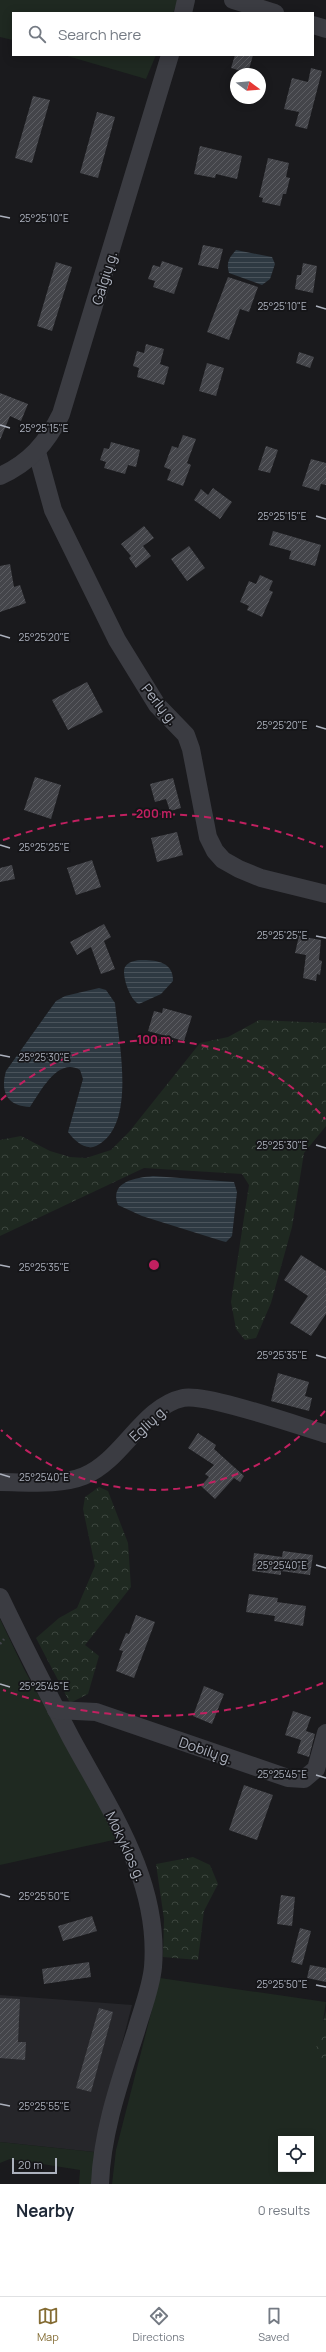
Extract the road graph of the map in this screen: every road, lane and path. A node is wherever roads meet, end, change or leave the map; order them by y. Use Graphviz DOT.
graph roads {
  1 [pos="186,0"];
  2 [pos="233,0"];
  3 [pos="183,12"];
  4 [pos="272,12"];
  5 [pos="314,25"];
  6 [pos="326,29"];
  7 [pos="170,56"];
  8 [pos="37,452"];
  9 [pos="0,476"];
  10 [pos="326,894"];
  11 [pos="326,1434"];
  12 [pos="0,1482"];
  13 [pos="0,1597"];
  14 [pos="56,1710"];
  15 [pos="326,1733"];
  16 [pos="100,2184"];
  1 -- 3 [label="street"];
  2 -- 4 [label="street"];
  5 -- 6 [label="street"];
  7 -- 8 [label="street, Galgių g."];
  8 -- 9 [label="street, Galgių g."];
  8 -- 10 [label="street, Perlų g."];
  11 -- 12 [label="street, Eglių g."];
  13 -- 14 [label="street, Mokyklos g."];
  14 -- 15 [label="street, Dobilų g."];
  14 -- 16 [label="street, Mokyklos g."];
}
